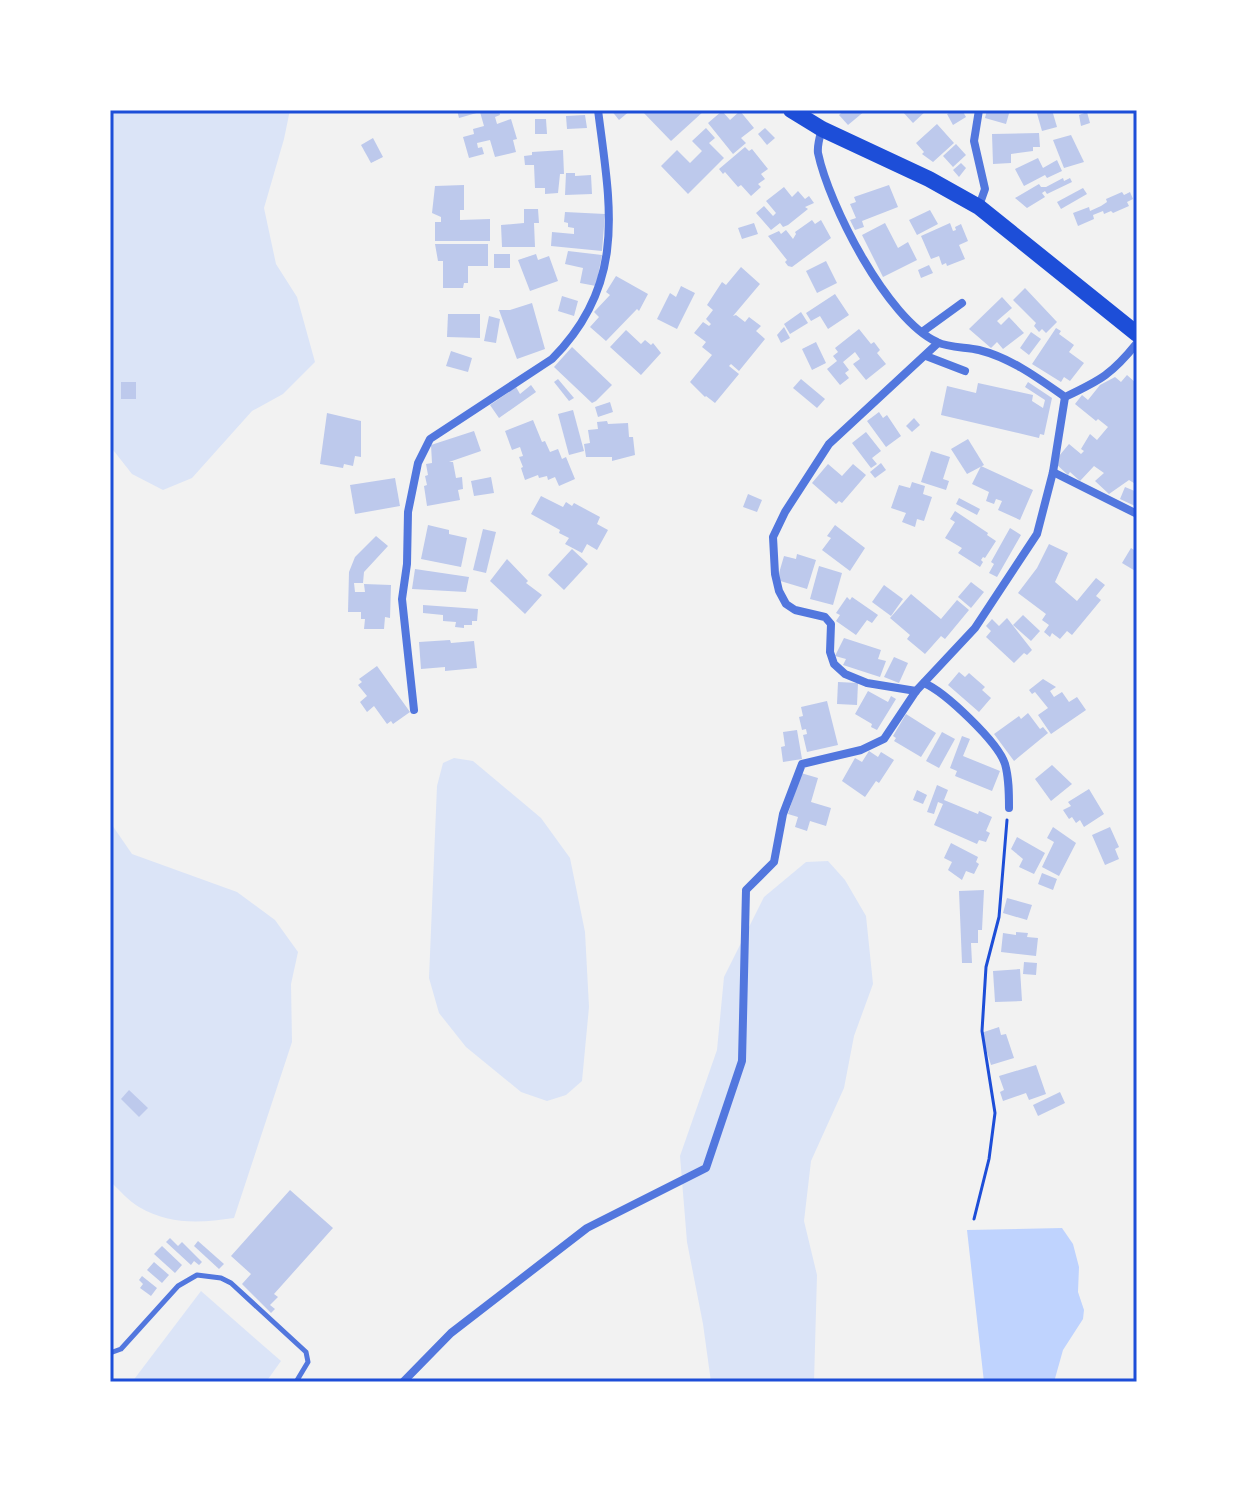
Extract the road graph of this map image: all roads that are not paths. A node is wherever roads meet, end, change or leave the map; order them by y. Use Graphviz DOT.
graph roads {
  1 [pos="598,110"];
  2 [pos="979,110"];
  3 [pos="795,111"];
  4 [pos="822,129"];
  5 [pos="979,207"];
  6 [pos="962,303"];
  7 [pos="922,332"];
  8 [pos="1137,334"];
  9 [pos="938,343"];
  10 [pos="1137,343"];
  11 [pos="926,356"];
  12 [pos="965,371"];
  13 [pos="1065,397"];
  14 [pos="1053,472"];
  15 [pos="1137,514"];
  16 [pos="924,683"];
  17 [pos="916,691"];
  18 [pos="414,710"];
  19 [pos="1009,808"];
  20 [pos="110,1353"];
  21 [pos="296,1382"];
  22 [pos="403,1382"];
  1 -- 18 [label="street"];
  2 -- 5 [label="street"];
  3 -- 4 [label="main road"];
  4 -- 5 [label="main road"];
  4 -- 7 [label="street"];
  5 -- 8 [label="main road"];
  6 -- 7 [label="street"];
  7 -- 9 [label="street"];
  9 -- 11 [label="street"];
  9 -- 13 [label="street"];
  10 -- 13 [label="street"];
  11 -- 12 [label="street"];
  11 -- 17 [label="street"];
  13 -- 14 [label="street"];
  14 -- 15 [label="street"];
  14 -- 16 [label="street"];
  16 -- 17 [label="street"];
  16 -- 19 [label="street"];
  17 -- 22 [label="street"];
  20 -- 21 [label="lane"];
}
